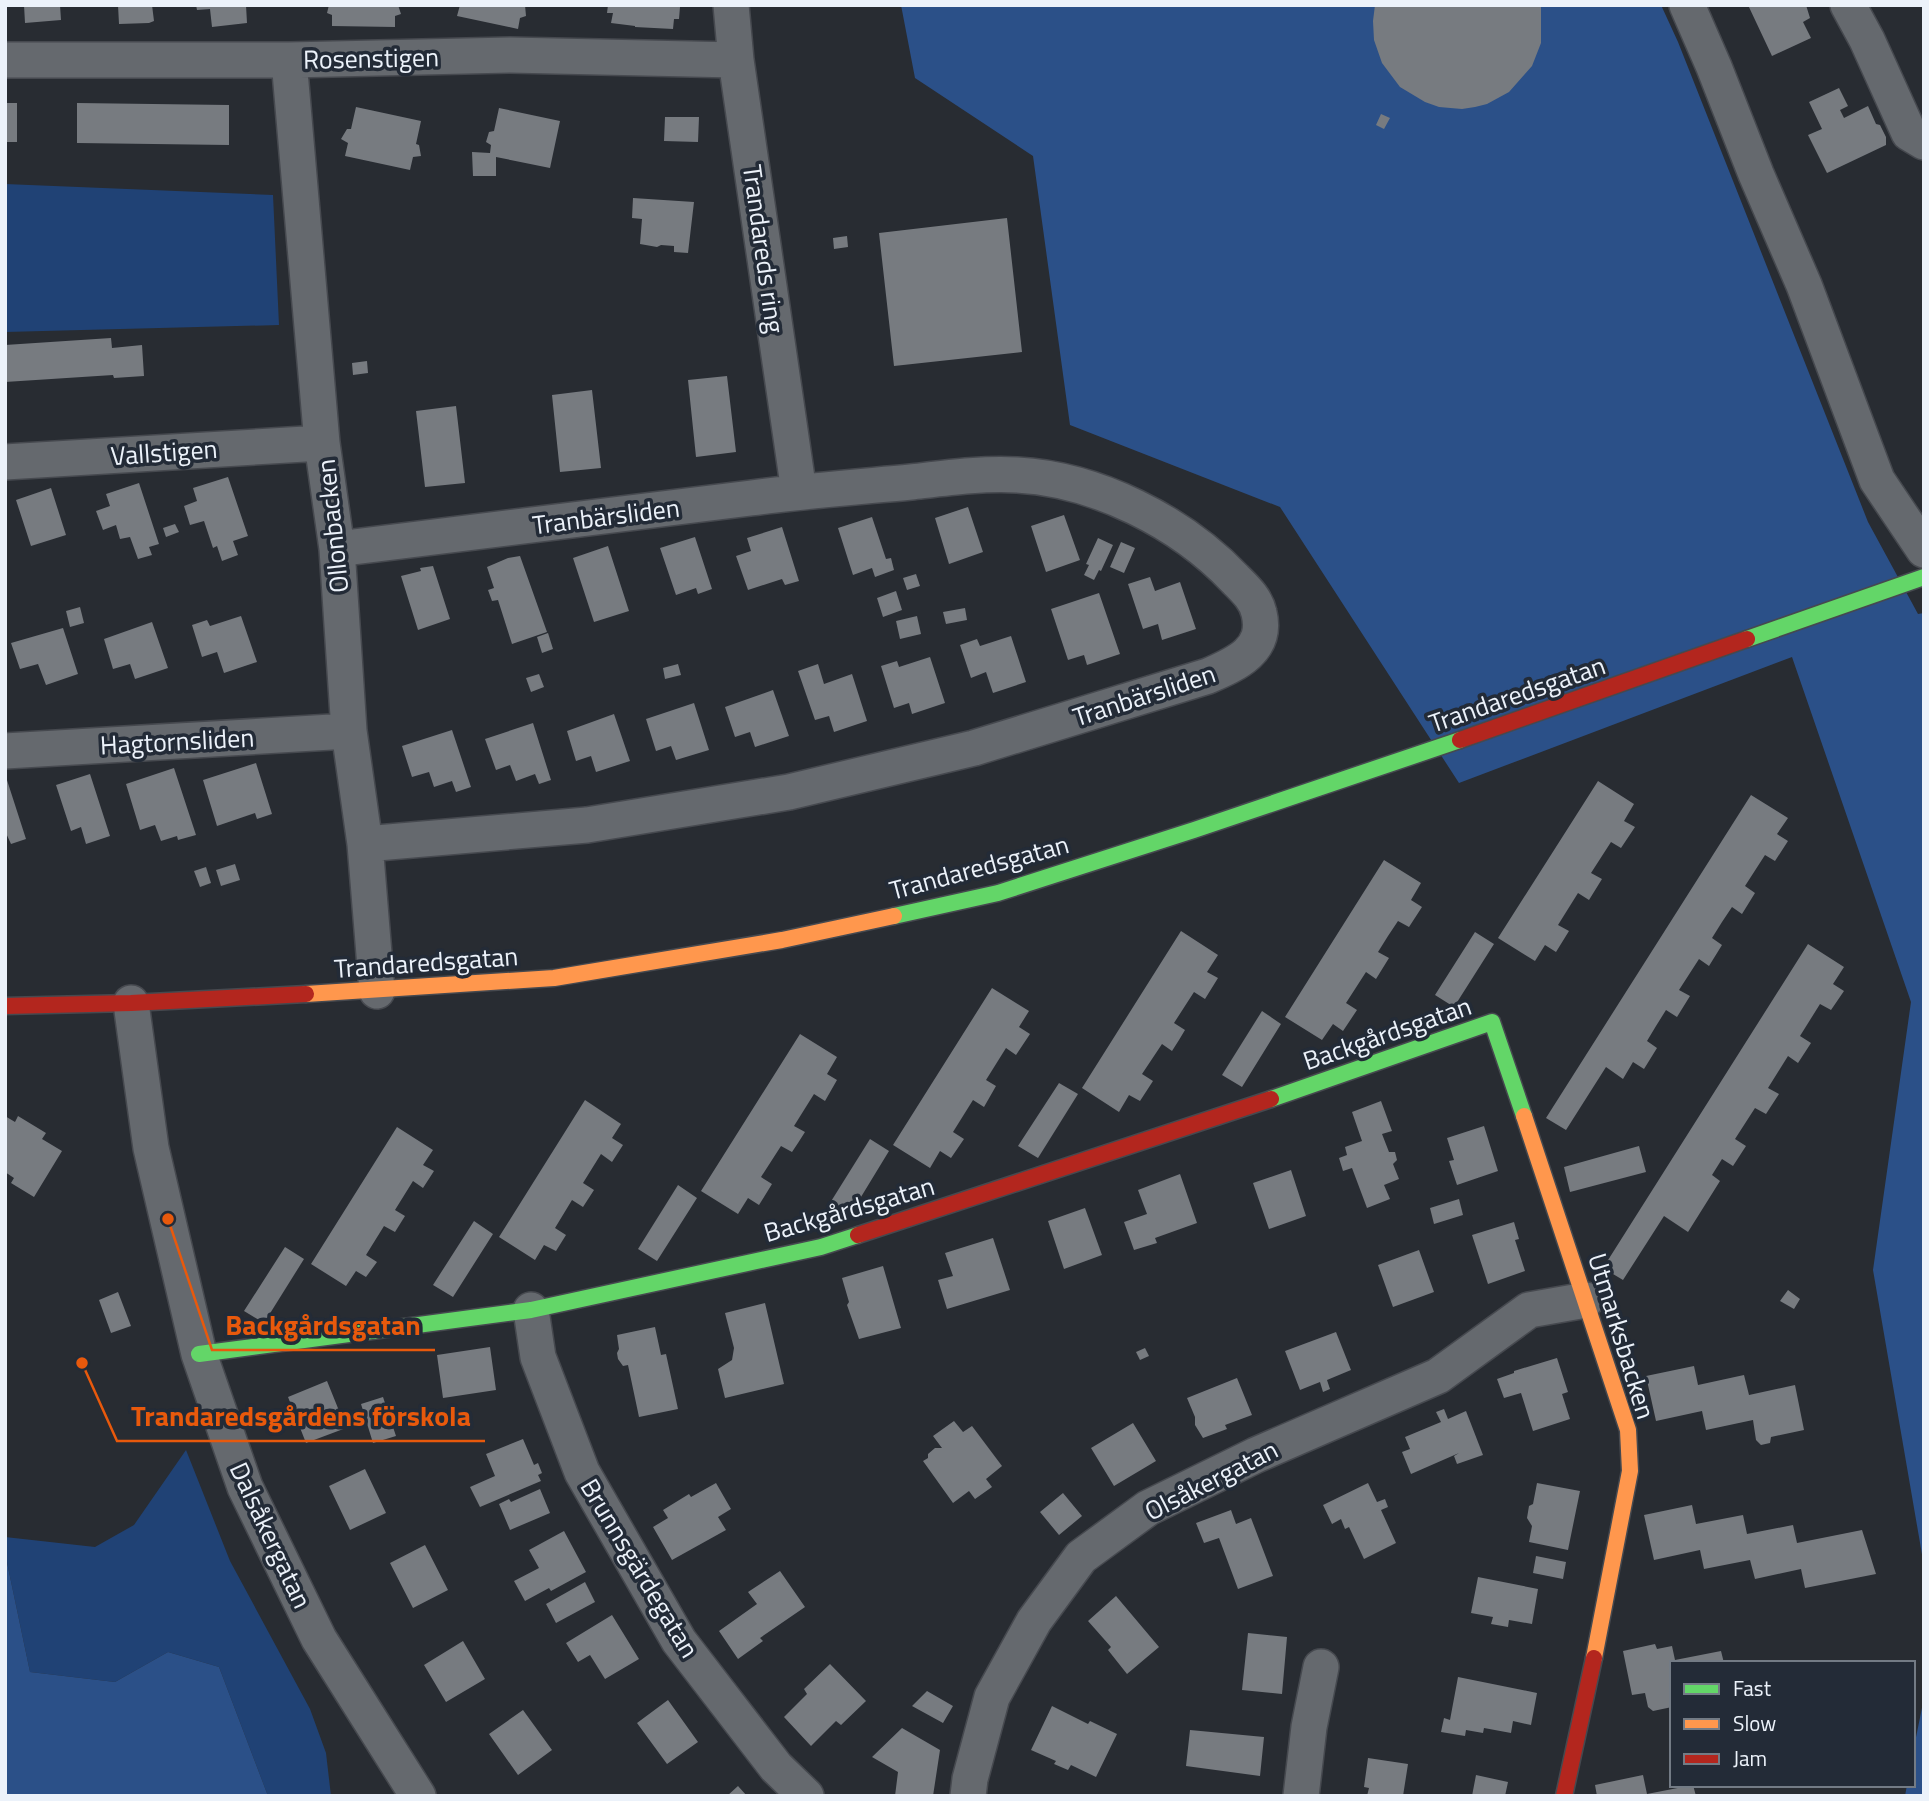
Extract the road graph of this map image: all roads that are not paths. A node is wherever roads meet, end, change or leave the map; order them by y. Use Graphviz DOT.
graph roads {
  1 [pos="731,5"];
  2 [pos="1687,5"];
  3 [pos="1848,5"];
  4 [pos="1873,5"];
  5 [pos="1867,40"];
  6 [pos="5,60"];
  7 [pos="289,60"];
  8 [pos="736,60"];
  9 [pos="1924,142"];
  10 [pos="322,443"];
  11 [pos="5,462"];
  12 [pos="799,492"];
  13 [pos="337,549"];
  14 [pos="1924,550"];
  15 [pos="1924,577"];
  16 [pos="349,731"];
  17 [pos="5,751"];
  18 [pos="365,844"];
  19 [pos="377,991"];
  20 [pos="131,1003"];
  21 [pos="5,1006"];
  22 [pos="1492,1022"];
  23 [pos="1586,1300"];
  24 [pos="531,1310"];
  25 [pos="199,1354"];
  26 [pos="1321,1667"];
  27 [pos="418,1796"];
  28 [pos="806,1796"];
  29 [pos="968,1796"];
  30 [pos="1301,1796"];
  31 [pos="1564,1796"];
  1 -- 8 [label="street, Trandareds ring"];
  2 -- 14 [label="street"];
  3 -- 5 [label="street"];
  4 -- 5 [label="street"];
  5 -- 9 [label="street"];
  6 -- 7 [label="street, Rosenstigen"];
  7 -- 8 [label="street, Rosenstigen"];
  7 -- 10 [label="street, Ollonbacken"];
  8 -- 12 [label="street, Trandareds ring"];
  10 -- 11 [label="street, Vallstigen"];
  10 -- 13 [label="street, Ollonbacken"];
  12 -- 13 [label="street, Tranbärsliden"];
  12 -- 18 [label="street, Tranbärsliden"];
  13 -- 16 [label="street, Ollonbacken"];
  15 -- 19 [label="street, Trandaredsgatan"];
  16 -- 17 [label="street, Hagtornsliden"];
  16 -- 18 [label="street, Ollonbacken"];
  18 -- 19 [label="street, Ollonbacken"];
  19 -- 20 [label="street, Trandaredsgatan"];
  20 -- 21 [label="street, Trandaredsgatan"];
  20 -- 25 [label="street, Dalsåkergatan"];
  22 -- 23 [label="street, Utmarksbacken"];
  22 -- 24 [label="street, Backgårdsgatan"];
  23 -- 29 [label="street, Olsåkergatan"];
  23 -- 31 [label="street, Utmarksbacken"];
  24 -- 25 [label="street, Backgårdsgatan"];
  24 -- 28 [label="street, Brunnsgärdegatan"];
  25 -- 27 [label="street, Dalsåkergatan"];
  26 -- 30 [label="street"];
}
